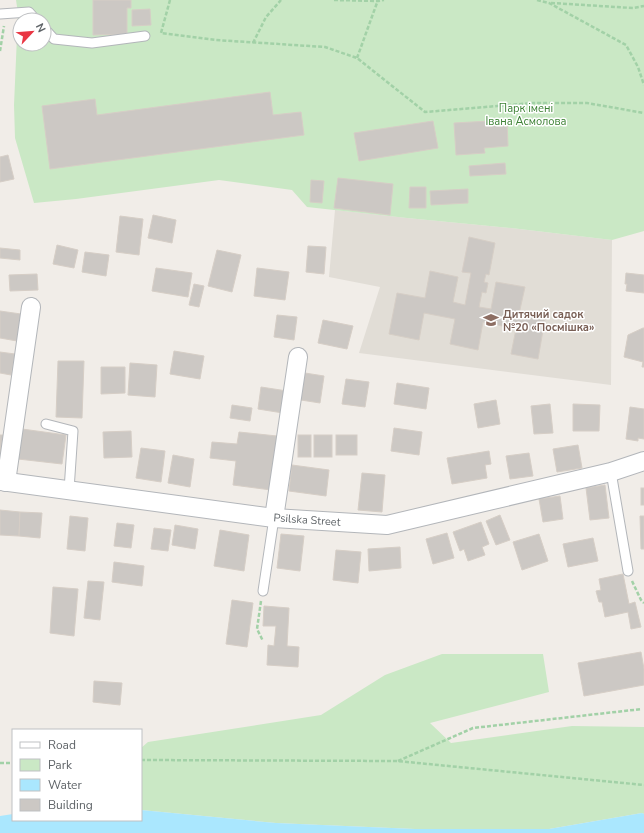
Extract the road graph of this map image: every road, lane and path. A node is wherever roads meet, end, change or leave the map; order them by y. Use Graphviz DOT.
graph roads {
  1 [pos="170,0"];
  2 [pos="281,0"];
  3 [pos="334,0"];
  4 [pos="384,0"];
  5 [pos="538,0"];
  6 [pos="378,1"];
  7 [pos="549,3"];
  8 [pos="644,6"];
  9 [pos="3,14"];
  10 [pos="145,36"];
  11 [pos="52,37"];
  12 [pos="253,43"];
  13 [pos="0,51"];
  14 [pos="357,58"];
  15 [pos="644,85"];
  16 [pos="644,114"];
  17 [pos="31,307"];
  18 [pos="298,357"];
  19 [pos="46,424"];
  20 [pos="644,461"];
  21 [pos="611,472"];
  22 [pos="3,482"];
  23 [pos="69,490"];
  24 [pos="274,518"];
  25 [pos="628,571"];
  26 [pos="263,591"];
  27 [pos="644,603"];
  28 [pos="260,604"];
  29 [pos="263,641"];
  30 [pos="642,709"];
  31 [pos="142,760"];
  32 [pos="397,761"];
  33 [pos="12,763"];
  34 [pos="0,764"];
  35 [pos="643,785"];
  1 -- 12 [label="path"];
  2 -- 12 [label="path"];
  3 -- 6 [label="path"];
  4 -- 6 [label="path"];
  5 -- 7 [label="path"];
  6 -- 14 [label="path"];
  7 -- 8 [label="path"];
  7 -- 15 [label="path"];
  9 -- 13 [label="path"];
  10 -- 11 [label="lane"];
  12 -- 14 [label="path"];
  14 -- 16 [label="path"];
  17 -- 22 [label="street"];
  18 -- 24 [label="street"];
  19 -- 23 [label="lane"];
  20 -- 21 [label="street, Psilska Street"];
  21 -- 24 [label="street, Psilska Street"];
  21 -- 25 [label="lane"];
  22 -- 23 [label="street, Psilska Street"];
  23 -- 24 [label="street, Psilska Street"];
  24 -- 26 [label="lane"];
  25 -- 27 [label="path"];
  28 -- 29 [label="path"];
  30 -- 32 [label="path"];
  31 -- 32 [label="path"];
  32 -- 35 [label="path"];
  33 -- 34 [label="path"];
}
